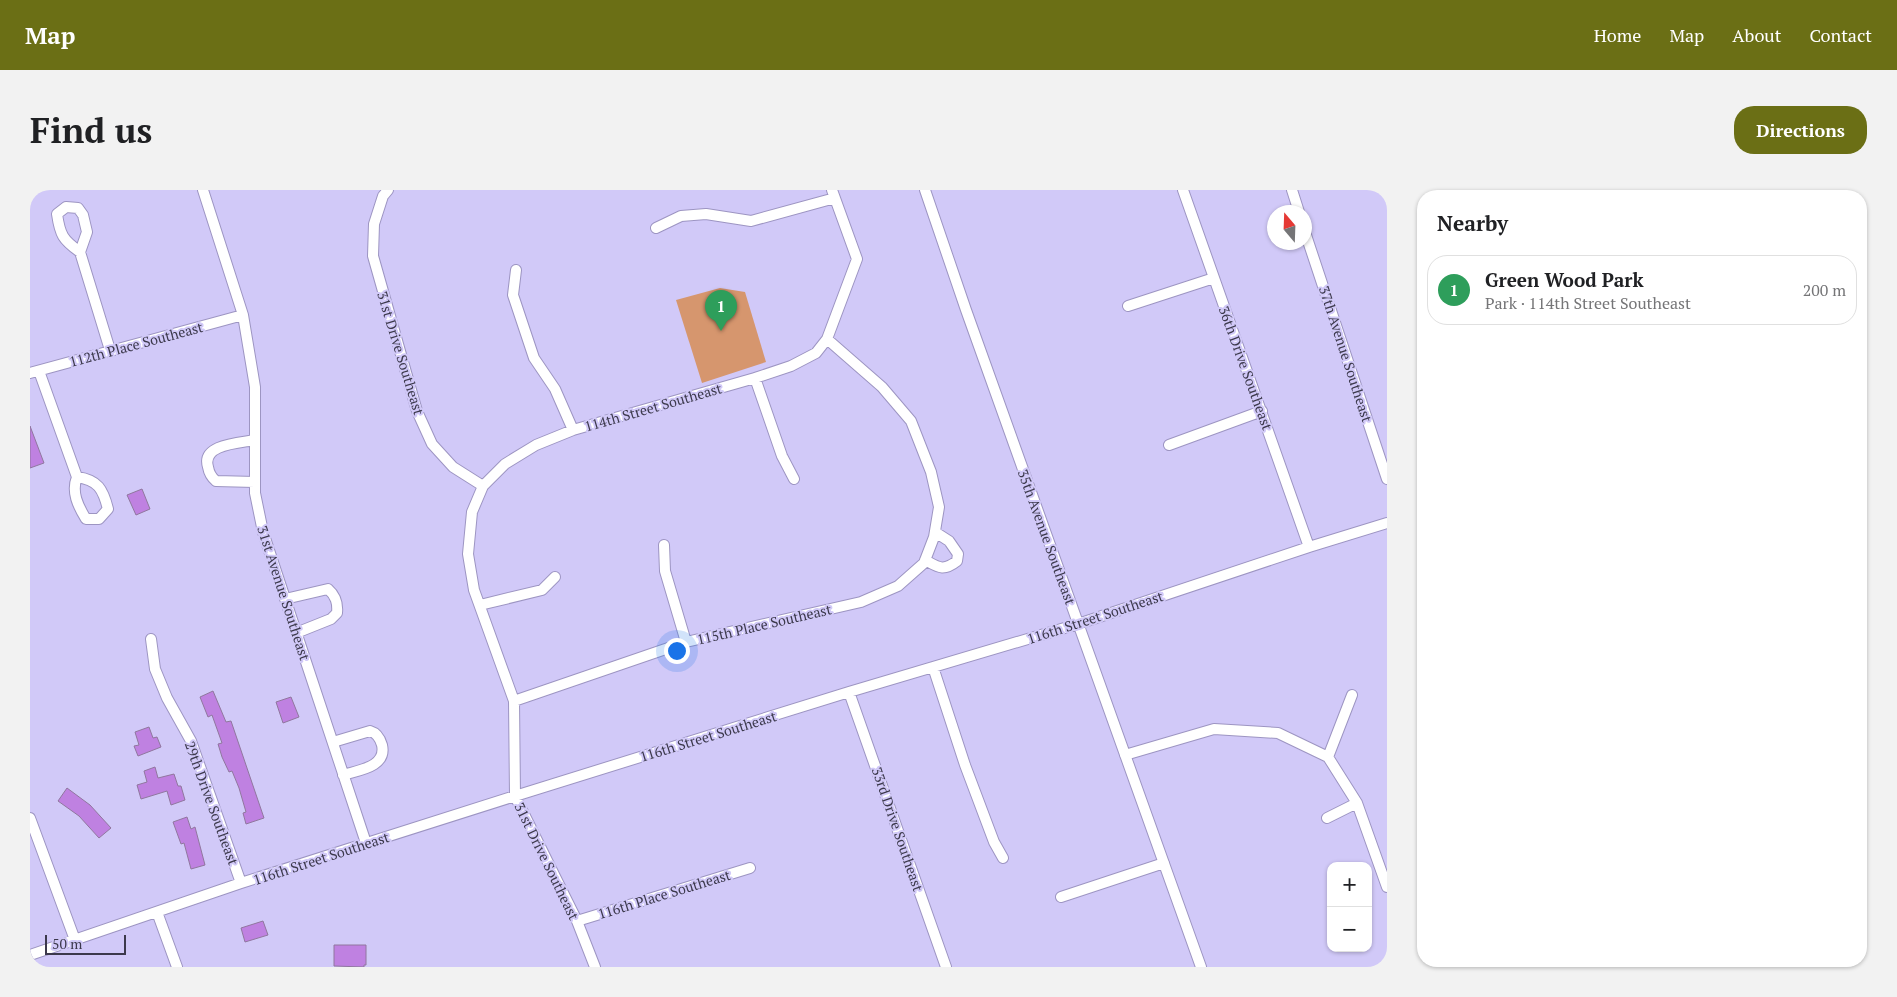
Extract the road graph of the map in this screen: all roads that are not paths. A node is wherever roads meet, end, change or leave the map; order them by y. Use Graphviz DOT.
graph roads {
  1 [pos="203,190"];
  2 [pos="925,190"];
  3 [pos="1183,190"];
  4 [pos="1292,190"];
  5 [pos="385,193"];
  6 [pos="834,194"];
  7 [pos="1297,205"];
  8 [pos="656,228"];
  9 [pos="1311,250"];
  10 [pos="80,252"];
  11 [pos="516,270"];
  12 [pos="1214,278"];
  13 [pos="1128,306"];
  14 [pos="243,315"];
  15 [pos="827,339"];
  16 [pos="110,350"];
  17 [pos="34,372"];
  18 [pos="755,378"];
  19 [pos="1262,411"];
  20 [pos="573,430"];
  21 [pos="255,440"];
  22 [pos="1169,445"];
  23 [pos="77,477"];
  24 [pos="1387,479"];
  25 [pos="794,480"];
  26 [pos="255,482"];
  27 [pos="483,486"];
  28 [pos="1387,523"];
  29 [pos="935,535"];
  30 [pos="664,545"];
  31 [pos="1308,547"];
  32 [pos="925,560"];
  33 [pos="555,577"];
  34 [pos="285,599"];
  35 [pos="480,606"];
  36 [pos="1078,624"];
  37 [pos="296,633"];
  38 [pos="151,640"];
  39 [pos="686,642"];
  40 [pos="933,667"];
  41 [pos="849,692"];
  42 [pos="1352,695"];
  43 [pos="514,701"];
  44 [pos="333,742"];
  45 [pos="1125,755"];
  46 [pos="1328,757"];
  47 [pos="344,775"];
  48 [pos="515,796"];
  49 [pos="1357,803"];
  50 [pos="30,818"];
  51 [pos="1327,818"];
  52 [pos="366,843"];
  53 [pos="1003,858"];
  54 [pos="1164,863"];
  55 [pos="1383,863"];
  56 [pos="750,868"];
  57 [pos="242,883"];
  58 [pos="1387,887"];
  59 [pos="1061,897"];
  60 [pos="157,912"];
  61 [pos="577,920"];
  62 [pos="74,940"];
  63 [pos="30,955"];
  64 [pos="176,967"];
  65 [pos="595,967"];
  66 [pos="946,967"];
  67 [pos="1201,967"];
  1 -- 14 [label="street, 31st Avenue Southeast"];
  2 -- 36 [label="street, 35th Avenue Southeast"];
  3 -- 12 [label="street, 36th Drive Southeast"];
  4 -- 7 [label="street"];
  5 -- 27 [label="street, 31st Drive Southeast"];
  6 -- 8 [label="street"];
  6 -- 15 [label="street"];
  9 -- 24 [label="street, 37th Avenue Southeast"];
  10 -- 16 [label="street"];
  11 -- 20 [label="street"];
  12 -- 13 [label="street"];
  12 -- 19 [label="street, 36th Drive Southeast"];
  14 -- 16 [label="street, 112th Place Southeast"];
  14 -- 21 [label="street, 31st Avenue Southeast"];
  15 -- 18 [label="street, 114th Street Southeast"];
  15 -- 29 [label="street, 115th Place Southeast"];
  16 -- 17 [label="street, 112th Place Southeast"];
  17 -- 23 [label="street"];
  18 -- 20 [label="street, 114th Street Southeast"];
  18 -- 25 [label="street"];
  19 -- 22 [label="street"];
  19 -- 31 [label="street, 36th Drive Southeast"];
  20 -- 27 [label="street, 114th Street Southeast"];
  21 -- 26 [label="street, 31st Avenue Southeast"];
  21 -- 26 [label="street"];
  26 -- 34 [label="street, 31st Avenue Southeast"];
  27 -- 35 [label="street, 31st Drive Southeast"];
  28 -- 31 [label="street, 116th Street Southeast"];
  29 -- 32 [label="street, 115th Place Southeast"];
  29 -- 32 [label="street"];
  30 -- 39 [label="street"];
  31 -- 36 [label="street, 116th Street Southeast"];
  32 -- 39 [label="street, 115th Place Southeast"];
  33 -- 35 [label="street"];
  34 -- 37 [label="street, 31st Avenue Southeast"];
  34 -- 37 [label="street"];
  35 -- 43 [label="street, 31st Drive Southeast"];
  36 -- 40 [label="street, 116th Street Southeast"];
  36 -- 45 [label="street, 35th Avenue Southeast"];
  37 -- 44 [label="street, 31st Avenue Southeast"];
  38 -- 57 [label="street, 29th Drive Southeast"];
  39 -- 43 [label="street, 115th Place Southeast"];
  40 -- 41 [label="street, 116th Street Southeast"];
  40 -- 53 [label="street"];
  41 -- 48 [label="street, 116th Street Southeast"];
  41 -- 66 [label="street, 33rd Drive Southeast"];
  42 -- 46 [label="street"];
  43 -- 48 [label="street, 31st Drive Southeast"];
  44 -- 47 [label="street, 31st Avenue Southeast"];
  44 -- 47 [label="street"];
  45 -- 46 [label="street"];
  45 -- 54 [label="street, 35th Avenue Southeast"];
  46 -- 49 [label="street"];
  47 -- 52 [label="street, 31st Avenue Southeast"];
  48 -- 52 [label="street, 116th Street Southeast"];
  48 -- 61 [label="street, 31st Drive Southeast"];
  49 -- 51 [label="street"];
  49 -- 55 [label="street"];
  50 -- 62 [label="street"];
  52 -- 57 [label="street, 116th Street Southeast"];
  54 -- 59 [label="street"];
  54 -- 67 [label="street, 35th Avenue Southeast"];
  55 -- 58 [label="street"];
  56 -- 61 [label="street, 116th Place Southeast"];
  57 -- 60 [label="street, 116th Street Southeast"];
  60 -- 62 [label="street, 116th Street Southeast"];
  60 -- 64 [label="street"];
  61 -- 65 [label="street, 31st Drive Southeast"];
  62 -- 63 [label="street, 116th Street Southeast"];
}
